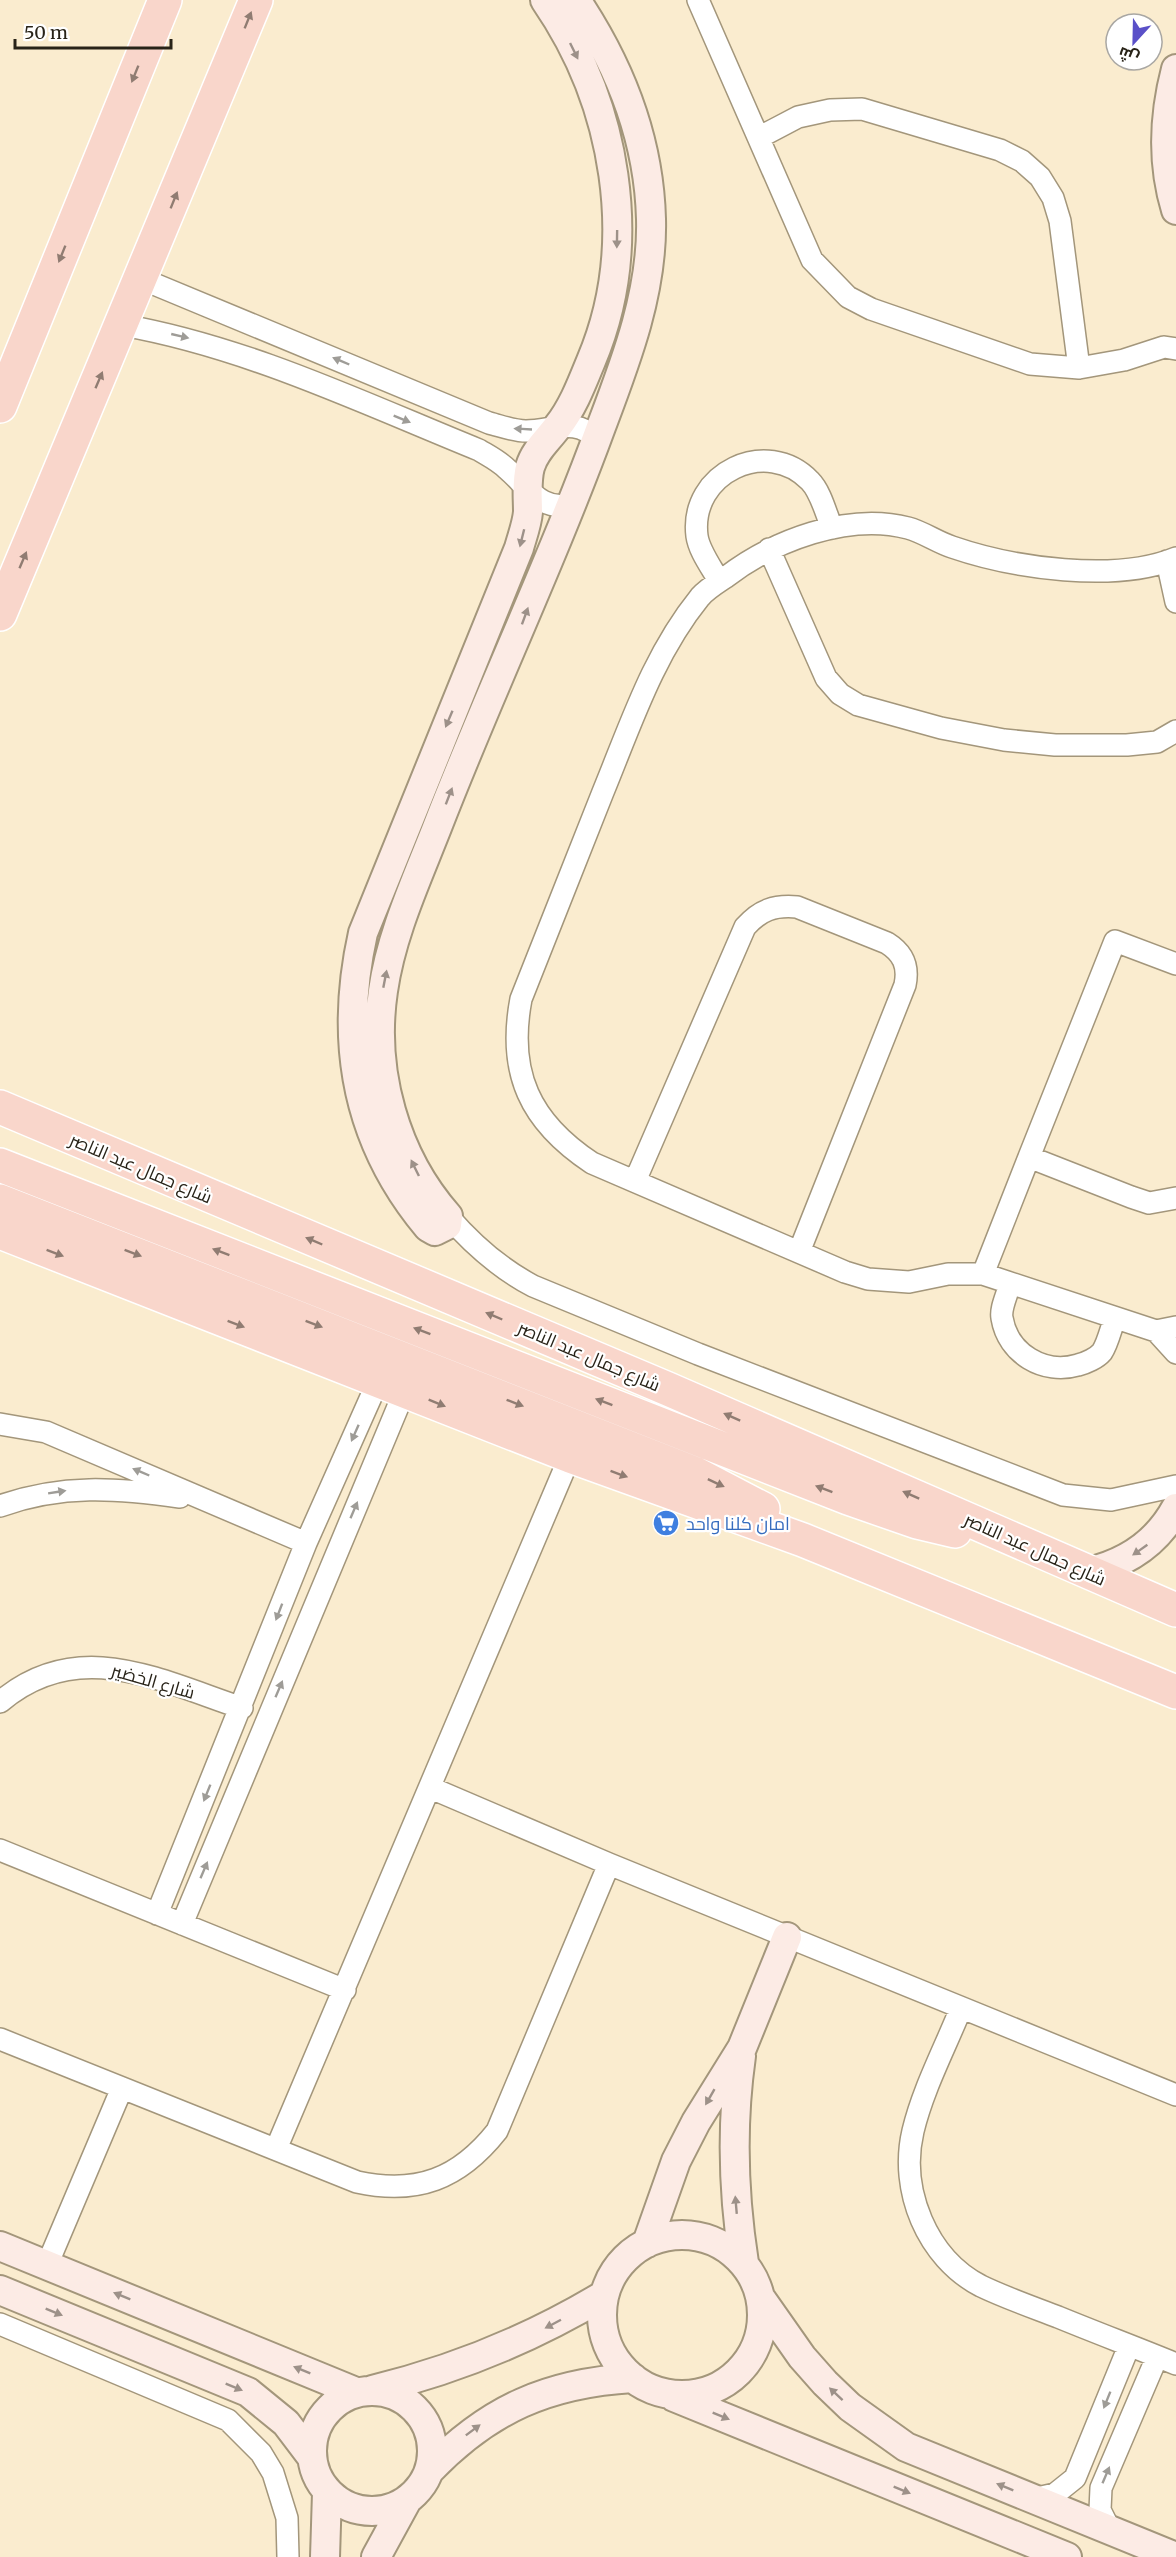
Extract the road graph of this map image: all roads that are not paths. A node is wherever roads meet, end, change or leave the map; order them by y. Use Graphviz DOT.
graph roads {
  1 [pos="165,0"];
  2 [pos="256,0"];
  3 [pos="545,0"];
  4 [pos="576,0"];
  5 [pos="698,0"];
  6 [pos="1176,69"];
  7 [pos="760,137"];
  8 [pos="1176,210"];
  9 [pos="142,279"];
  10 [pos="122,325"];
  11 [pos="1172,343"];
  12 [pos="1079,368"];
  13 [pos="0,406"];
  14 [pos="558,426"];
  15 [pos="597,440"];
  16 [pos="528,488"];
  17 [pos="574,503"];
  18 [pos="832,528"];
  19 [pos="769,549"];
  20 [pos="1172,559"];
  21 [pos="719,582"];
  22 [pos="1176,602"];
  23 [pos="0,614"];
  24 [pos="1176,731"];
  25 [pos="1176,964"];
  26 [pos="0,1107"];
  27 [pos="1029,1157"];
  28 [pos="0,1165"];
  29 [pos="635,1180"];
  30 [pos="1176,1198"];
  31 [pos="0,1202"];
  32 [pos="448,1216"];
  33 [pos="0,1232"];
  34 [pos="799,1252"];
  35 [pos="982,1274"];
  36 [pos="1010,1283"];
  37 [pos="1115,1318"];
  38 [pos="1166,1329"];
  39 [pos="1176,1353"];
  40 [pos="392,1385"];
  41 [pos="0,1424"];
  42 [pos="570,1456"];
  43 [pos="1176,1486"];
  44 [pos="214,1503"];
  45 [pos="0,1506"];
  46 [pos="1176,1508"];
  47 [pos="1002,1534"];
  48 [pos="803,1540"];
  49 [pos="306,1543"];
  50 [pos="1088,1572"];
  51 [pos="1176,1610"];
  52 [pos="1176,1692"];
  53 [pos="0,1702"];
  54 [pos="242,1708"];
  55 [pos="431,1788"];
  56 [pos="0,1850"];
  57 [pos="609,1864"];
  58 [pos="157,1914"];
  59 [pos="182,1924"];
  60 [pos="787,1937"];
  61 [pos="345,1990"];
  62 [pos="961,2008"];
  63 [pos="0,2039"];
  64 [pos="742,2048"];
  65 [pos="122,2088"];
  66 [pos="1176,2095"];
  67 [pos="276,2149"];
  68 [pos="647,2243"];
  69 [pos="0,2246"];
  70 [pos="744,2263"];
  71 [pos="47,2265"];
  72 [pos="0,2290"];
  73 [pos="604,2295"];
  74 [pos="762,2300"];
  75 [pos="0,2324"];
  76 [pos="1130,2346"];
  77 [pos="1166,2361"];
  78 [pos="633,2378"];
  79 [pos="364,2391"];
  80 [pos="667,2394"];
  81 [pos="311,2456"];
  82 [pos="430,2470"];
  83 [pos="327,2493"];
  84 [pos="1033,2499"];
  85 [pos="406,2502"];
  86 [pos="1110,2530"];
  87 [pos="1176,2556"];
  88 [pos="288,2557"];
  89 [pos="325,2557"];
  90 [pos="376,2557"];
  91 [pos="1067,2557"];
  1 -- 13 [label="main road, one-way"];
  9 -- 2 [label="main road, one-way"];
  3 -- 14 [label="street, one-way"];
  4 -- 15 [label="street"];
  5 -- 7 [label="street"];
  6 -- 8 [label="street"];
  7 -- 12 [label="street"];
  7 -- 12 [label="street"];
  9 -- 10 [label="main road"];
  14 -- 9 [label="street, one-way"];
  10 -- 16 [label="street, one-way"];
  23 -- 10 [label="main road, one-way"];
  11 -- 12 [label="street"];
  14 -- 15 [label="street"];
  14 -- 16 [label="street"];
  15 -- 17 [label="street"];
  16 -- 17 [label="street"];
  16 -- 32 [label="street, one-way"];
  32 -- 17 [label="street, one-way"];
  18 -- 19 [label="street"];
  18 -- 20 [label="street"];
  18 -- 21 [label="street"];
  19 -- 21 [label="street"];
  19 -- 24 [label="street"];
  20 -- 22 [label="street"];
  21 -- 29 [label="street"];
  25 -- 27 [label="street"];
  47 -- 26 [label="main road, شارع جمال عبد الناصر, one-way"];
  27 -- 30 [label="street"];
  27 -- 35 [label="street"];
  47 -- 28 [label="main road, one-way"];
  29 -- 34 [label="street"];
  29 -- 34 [label="street"];
  31 -- 48 [label="main road, one-way"];
  32 -- 43 [label="street"];
  33 -- 40 [label="main road, one-way"];
  34 -- 35 [label="street"];
  35 -- 36 [label="street"];
  36 -- 37 [label="street"];
  36 -- 37 [label="street"];
  37 -- 38 [label="street"];
  38 -- 39 [label="street"];
  40 -- 42 [label="main road, one-way"];
  40 -- 49 [label="street, one-way"];
  59 -- 40 [label="street, one-way"];
  44 -- 41 [label="street, one-way"];
  42 -- 48 [label="main road, one-way"];
  42 -- 55 [label="street"];
  45 -- 44 [label="street, one-way"];
  44 -- 49 [label="street"];
  46 -- 50 [label="street, one-way"];
  47 -- 50 [label="main road, شارع جمال عبد الناصر"];
  48 -- 52 [label="main road"];
  49 -- 54 [label="street, one-way"];
  50 -- 51 [label="main road, شارع جمال عبد الناصر"];
  53 -- 54 [label="street, شارع الخضير"];
  54 -- 58 [label="street, one-way"];
  55 -- 57 [label="street"];
  55 -- 61 [label="street"];
  56 -- 58 [label="street"];
  57 -- 60 [label="street"];
  57 -- 67 [label="street"];
  58 -- 59 [label="street"];
  59 -- 61 [label="street"];
  60 -- 62 [label="street"];
  60 -- 64 [label="street"];
  61 -- 67 [label="street"];
  62 -- 66 [label="street"];
  62 -- 76 [label="street"];
  63 -- 65 [label="street"];
  64 -- 68 [label="street, one-way"];
  70 -- 64 [label="street, one-way"];
  65 -- 67 [label="street"];
  65 -- 71 [label="street"];
  68 -- 70 [label="street"];
  68 -- 73 [label="street"];
  69 -- 71 [label="street"];
  70 -- 74 [label="street"];
  79 -- 71 [label="street, one-way"];
  72 -- 81 [label="street, one-way"];
  73 -- 78 [label="street"];
  73 -- 79 [label="street, one-way"];
  74 -- 80 [label="street"];
  84 -- 74 [label="street, one-way"];
  75 -- 88 [label="street"];
  76 -- 77 [label="street"];
  76 -- 84 [label="street, one-way"];
  86 -- 77 [label="street, one-way"];
  78 -- 80 [label="street"];
  82 -- 78 [label="street, one-way"];
  79 -- 81 [label="street"];
  79 -- 82 [label="street"];
  80 -- 91 [label="street, one-way"];
  81 -- 83 [label="street"];
  82 -- 85 [label="street"];
  83 -- 85 [label="street"];
  83 -- 89 [label="street"];
  84 -- 86 [label="street"];
  85 -- 90 [label="street"];
  86 -- 87 [label="street"];
}
